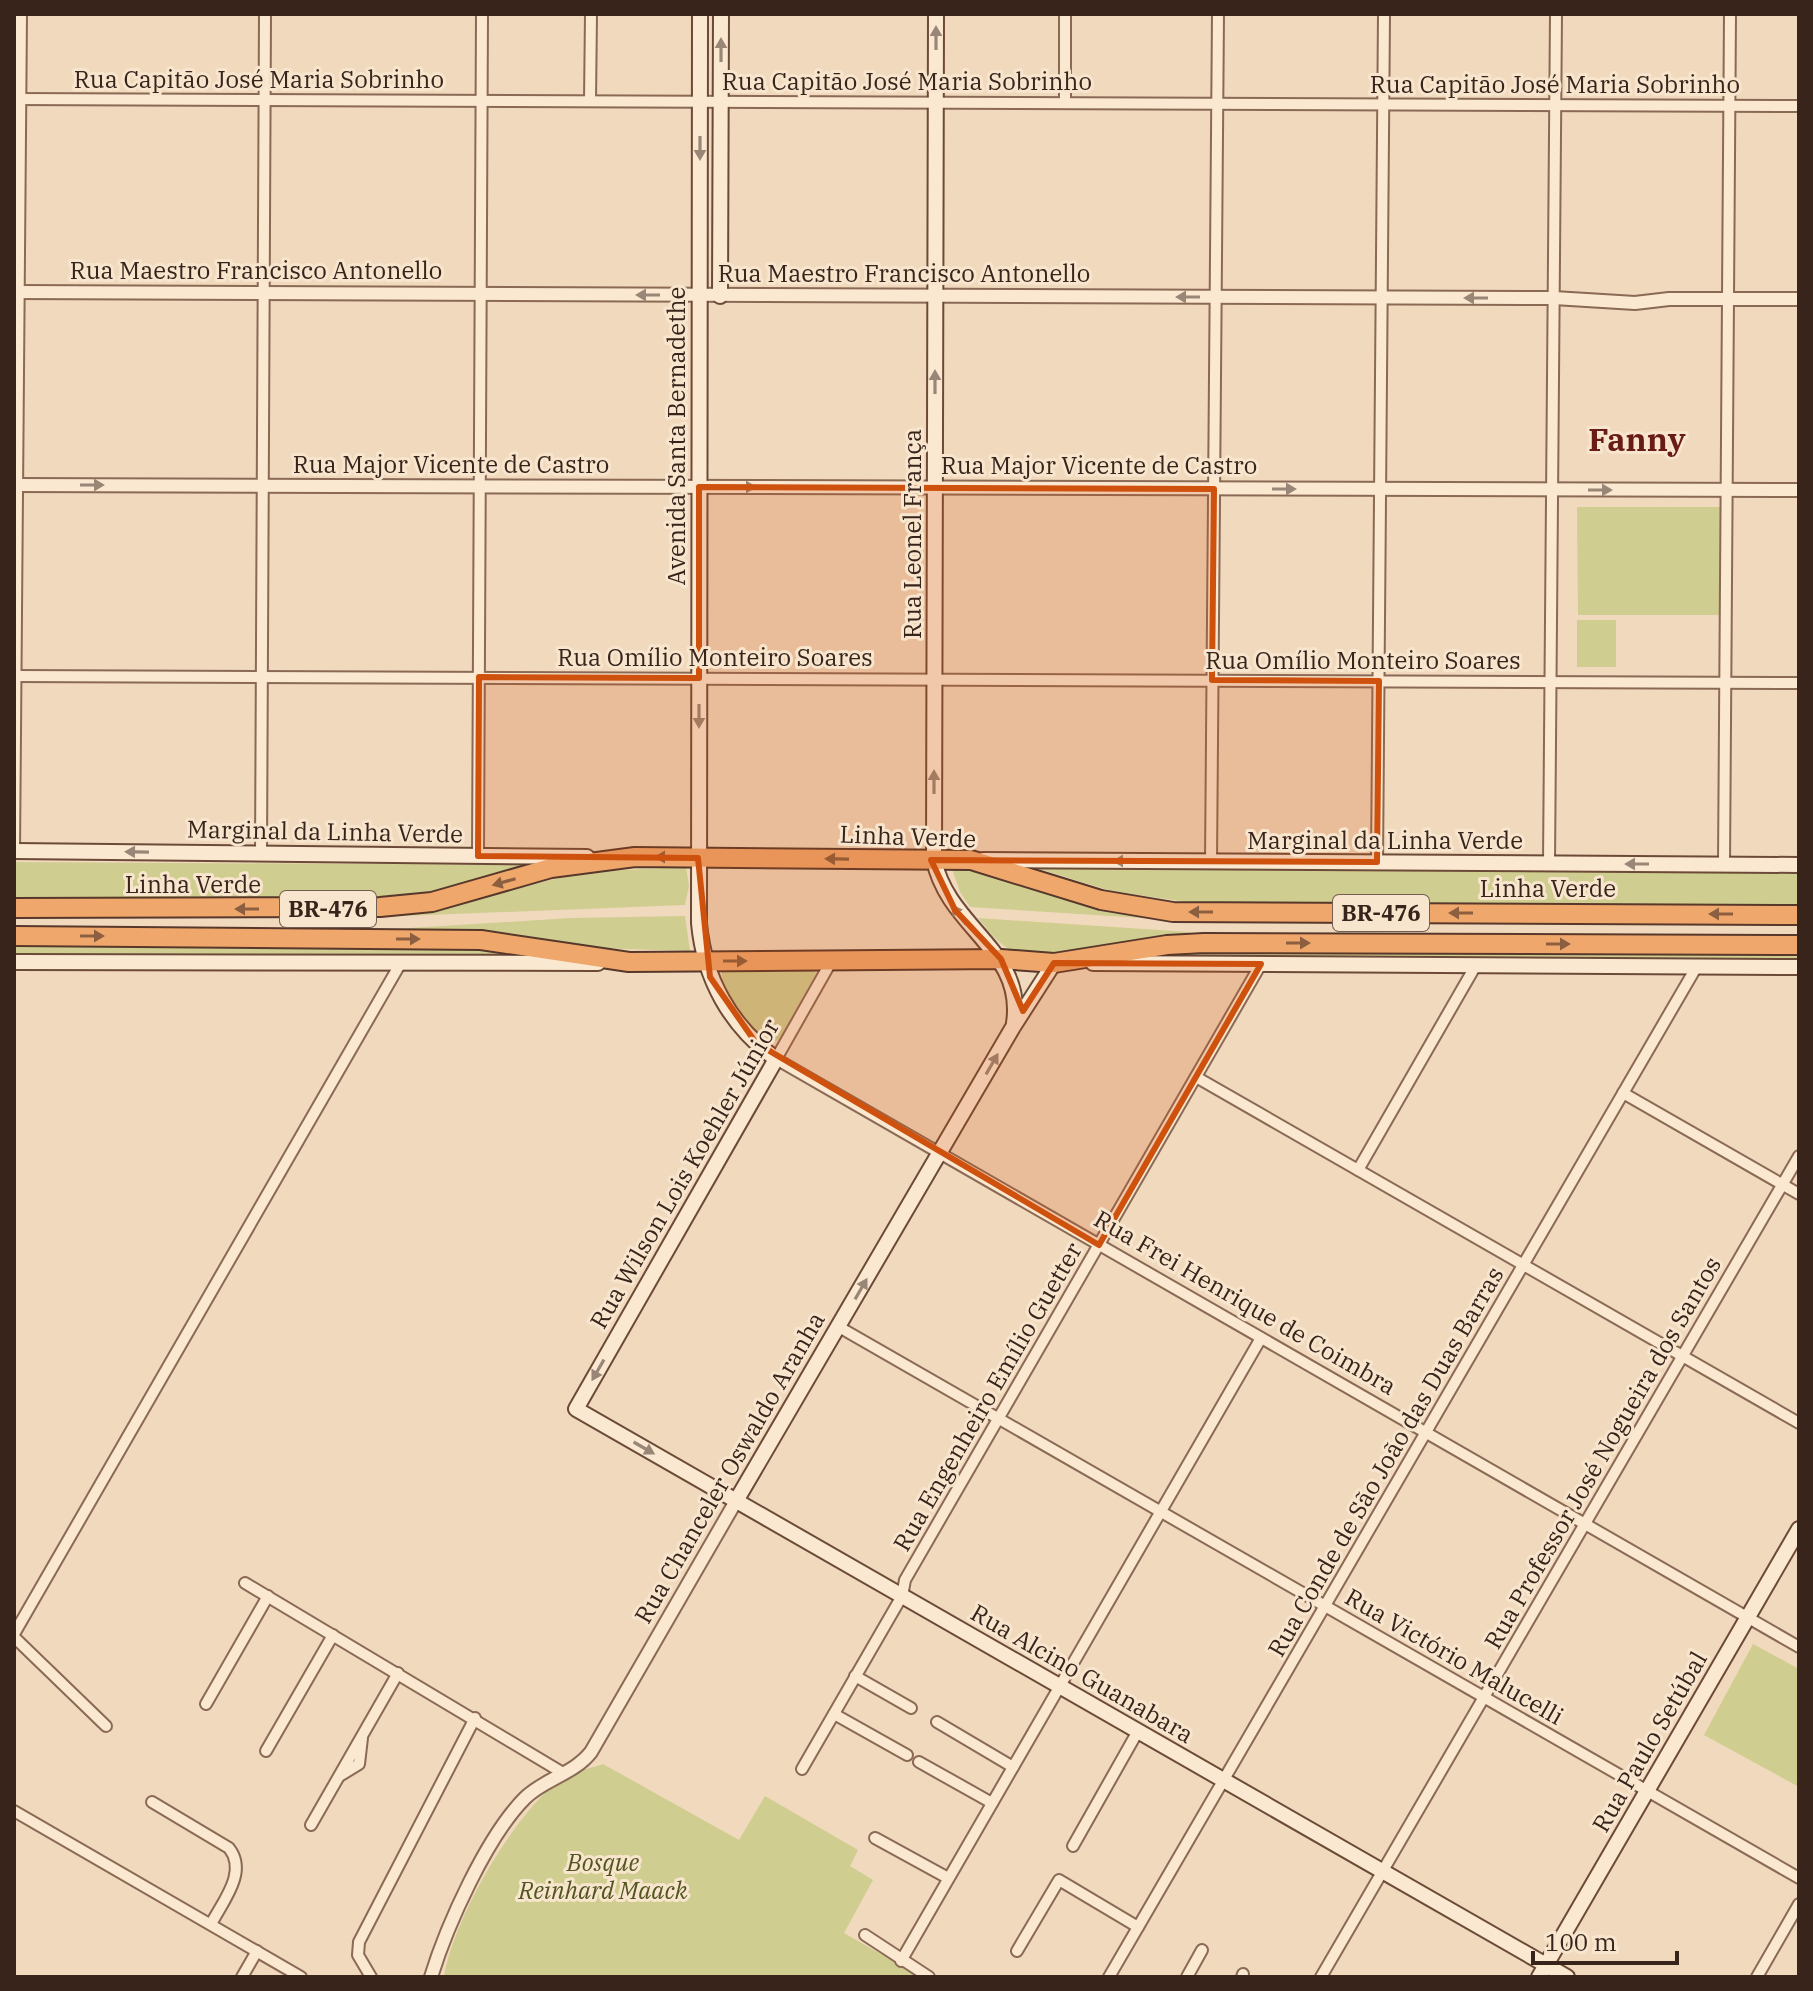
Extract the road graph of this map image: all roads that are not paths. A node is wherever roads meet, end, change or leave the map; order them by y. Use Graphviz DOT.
graph roads {
  1 [pos="21,14"];
  2 [pos="265,14"];
  3 [pos="482,14"];
  4 [pos="591,14"];
  5 [pos="700,14"];
  6 [pos="721,14"];
  7 [pos="936,14"];
  8 [pos="1065,14"];
  9 [pos="1218,14"];
  10 [pos="1384,14"];
  11 [pos="1556,14"];
  12 [pos="1730,14"];
  13 [pos="17,99"];
  14 [pos="265,100"];
  15 [pos="482,100"];
  16 [pos="590,101"];
  17 [pos="700,101"];
  18 [pos="721,101"];
  19 [pos="936,102"];
  20 [pos="1065,103"];
  21 [pos="1217,103"];
  22 [pos="1383,104"];
  23 [pos="1555,105"];
  24 [pos="1729,106"];
  25 [pos="1799,106"];
  26 [pos="16,292"];
  27 [pos="264,293"];
  28 [pos="481,294"];
  29 [pos="700,296"];
  30 [pos="720,296"];
  31 [pos="935,296"];
  32 [pos="1215,297"];
  33 [pos="1382,298"];
  34 [pos="1554,298"];
  35 [pos="1728,299"];
  36 [pos="1799,299"];
  37 [pos="16,485"];
  38 [pos="263,486"];
  39 [pos="480,487"];
  40 [pos="699,487"];
  41 [pos="935,488"];
  42 [pos="1214,489"];
  43 [pos="1380,489"];
  44 [pos="1552,490"];
  45 [pos="1727,490"];
  46 [pos="1799,490"];
  47 [pos="15,676"];
  48 [pos="262,676"];
  49 [pos="479,677"];
  50 [pos="699,678"];
  51 [pos="934,679"];
  52 [pos="1212,680"];
  53 [pos="1379,681"];
  54 [pos="1551,682"];
  55 [pos="1725,683"];
  56 [pos="1799,683"];
  57 [pos="14,851"];
  58 [pos="261,854"];
  59 [pos="478,856"];
  60 [pos="635,857"];
  61 [pos="698,858"];
  62 [pos="934,860"];
  63 [pos="971,860"];
  64 [pos="1211,862"];
  65 [pos="1377,862"];
  66 [pos="1549,863"];
  67 [pos="1724,865"];
  68 [pos="1799,865"];
  69 [pos="14,908"];
  70 [pos="1799,915"];
  71 [pos="14,936"];
  72 [pos="1799,945"];
  73 [pos="1001,959"];
  74 [pos="832,960"];
  75 [pos="705,961"];
  76 [pos="14,962"];
  77 [pos="629,962"];
  78 [pos="1054,963"];
  79 [pos="1261,964"];
  80 [pos="1476,965"];
  81 [pos="399,966"];
  82 [pos="1697,966"];
  83 [pos="1799,967"];
  84 [pos="1013,1027"];
  85 [pos="776,1059"];
  86 [pos="1196,1077"];
  87 [pos="1623,1093"];
  88 [pos="941,1153"];
  89 [pos="1799,1156"];
  90 [pos="1358,1170"];
  91 [pos="1783,1184"];
  92 [pos="1799,1194"];
  93 [pos="1099,1245"];
  94 [pos="1524,1265"];
  95 [pos="839,1327"];
  96 [pos="1261,1338"];
  97 [pos="1683,1356"];
  98 [pos="576,1409"];
  99 [pos="998,1419"];
  100 [pos="1799,1423"];
  101 [pos="1426,1432"];
  102 [pos="736,1501"];
  103 [pos="1160,1512"];
  104 [pos="1585,1524"];
  105 [pos="1799,1529"];
  106 [pos="245,1583"];
  107 [pos="268,1596"];
  108 [pos="902,1596"];
  109 [pos="1325,1606"];
  110 [pos="1748,1617"];
  111 [pos="333,1635"];
  112 [pos="14,1636"];
  113 [pos="1799,1647"];
  114 [pos="398,1673"];
  115 [pos="855,1676"];
  116 [pos="1060,1686"];
  117 [pos="1484,1697"];
  118 [pos="206,1704"];
  119 [pos="911,1708"];
  120 [pos="834,1714"];
  121 [pos="475,1718"];
  122 [pos="937,1722"];
  123 [pos="106,1726"];
  124 [pos="1138,1731"];
  125 [pos="266,1751"];
  126 [pos="907,1755"];
  127 [pos="919,1762"];
  128 [pos="1013,1767"];
  129 [pos="802,1769"];
  130 [pos="563,1773"];
  131 [pos="1224,1780"];
  132 [pos="1647,1791"];
  133 [pos="152,1802"];
  134 [pos="992,1803"];
  135 [pos="14,1811"];
  136 [pos="311,1825"];
  137 [pos="875,1838"];
  138 [pos="1073,1846"];
  139 [pos="1383,1872"];
  140 [pos="948,1878"];
  141 [pos="1799,1878"];
  142 [pos="1799,1904"];
  143 [pos="211,1924"];
  144 [pos="1138,1927"];
  145 [pos="865,1935"];
  146 [pos="1202,1950"];
  147 [pos="257,1951"];
  148 [pos="1017,1951"];
  149 [pos="901,1961"];
  150 [pos="1543,1971"];
  151 [pos="242,1977"];
  152 [pos="301,1977"];
  153 [pos="371,1977"];
  154 [pos="431,1977"];
  155 [pos="929,1977"];
  156 [pos="1109,1977"];
  157 [pos="1187,1977"];
  158 [pos="1321,1977"];
  159 [pos="1567,1977"];
  160 [pos="1757,1977"];
  1 -- 13 [label="street"];
  2 -- 14 [label="street"];
  3 -- 15 [label="street"];
  4 -- 16 [label="street"];
  5 -- 17 [label="main road, Avenida Santa Bernadethe"];
  18 -- 6 [label="main road, Avenida Santa Bernadethe, one-way"];
  19 -- 7 [label="main road, Rua Leonel França, one-way"];
  8 -- 20 [label="street"];
  9 -- 21 [label="street"];
  10 -- 22 [label="street"];
  11 -- 23 [label="street"];
  12 -- 24 [label="street"];
  13 -- 14 [label="street, Rua Capitão José Maria Sobrinho"];
  13 -- 26 [label="street"];
  14 -- 15 [label="street, Rua Capitão José Maria Sobrinho"];
  14 -- 27 [label="street"];
  15 -- 16 [label="street, Rua Capitão José Maria Sobrinho"];
  15 -- 28 [label="street"];
  16 -- 17 [label="street, Rua Capitão José Maria Sobrinho"];
  17 -- 18 [label="street, Rua Capitão José Maria Sobrinho"];
  17 -- 29 [label="main road, Avenida Santa Bernadethe, one-way"];
  18 -- 19 [label="street, Rua Capitão José Maria Sobrinho"];
  18 -- 30 [label="main road, Avenida Santa Bernadethe"];
  19 -- 20 [label="street, Rua Capitão José Maria Sobrinho"];
  19 -- 31 [label="main road, Rua Leonel França"];
  20 -- 21 [label="street, Rua Capitão José Maria Sobrinho"];
  21 -- 22 [label="street, Rua Capitão José Maria Sobrinho"];
  21 -- 32 [label="street"];
  22 -- 23 [label="street, Rua Capitão José Maria Sobrinho"];
  22 -- 33 [label="street"];
  23 -- 24 [label="street, Rua Capitão José Maria Sobrinho"];
  23 -- 34 [label="street"];
  24 -- 25 [label="street, Rua Capitão José Maria Sobrinho"];
  24 -- 35 [label="street"];
  26 -- 27 [label="street, Rua Maestro Francisco Antonello"];
  26 -- 37 [label="street"];
  27 -- 28 [label="street, Rua Maestro Francisco Antonello"];
  27 -- 38 [label="street"];
  29 -- 28 [label="street, Rua Maestro Francisco Antonello, one-way"];
  28 -- 39 [label="street"];
  29 -- 30 [label="street, Rua Maestro Francisco Antonello"];
  29 -- 40 [label="main road, Avenida Santa Bernadethe"];
  30 -- 31 [label="street, Rua Maestro Francisco Antonello"];
  32 -- 31 [label="street, Rua Maestro Francisco Antonello, one-way"];
  41 -- 31 [label="main road, Rua Leonel França, one-way"];
  32 -- 33 [label="street, Rua Maestro Francisco Antonello"];
  32 -- 42 [label="street"];
  34 -- 33 [label="street, Rua Maestro Francisco Antonello, one-way"];
  33 -- 43 [label="street"];
  34 -- 35 [label="street, Rua Maestro Francisco Antonello"];
  34 -- 44 [label="street"];
  35 -- 36 [label="street, Rua Maestro Francisco Antonello"];
  35 -- 45 [label="street"];
  37 -- 38 [label="street, Rua Major Vicente de Castro, one-way"];
  37 -- 47 [label="street"];
  38 -- 39 [label="street, Rua Major Vicente de Castro"];
  38 -- 48 [label="street"];
  39 -- 40 [label="street, Rua Major Vicente de Castro"];
  39 -- 49 [label="street"];
  40 -- 41 [label="street, Rua Major Vicente de Castro, one-way"];
  40 -- 50 [label="main road, Avenida Santa Bernadethe"];
  41 -- 42 [label="street, Rua Major Vicente de Castro"];
  41 -- 51 [label="main road, Rua Leonel França"];
  42 -- 43 [label="street, Rua Major Vicente de Castro, one-way"];
  42 -- 52 [label="street"];
  43 -- 44 [label="street, Rua Major Vicente de Castro"];
  43 -- 53 [label="street"];
  44 -- 45 [label="street, Rua Major Vicente de Castro, one-way"];
  44 -- 54 [label="street"];
  45 -- 46 [label="street, Rua Major Vicente de Castro"];
  45 -- 55 [label="street"];
  47 -- 48 [label="street, Rua Omílio Monteiro Soares"];
  47 -- 57 [label="street"];
  48 -- 49 [label="street, Rua Omílio Monteiro Soares"];
  48 -- 58 [label="street"];
  49 -- 50 [label="street, Rua Omílio Monteiro Soares"];
  49 -- 59 [label="street"];
  50 -- 51 [label="street, Rua Omílio Monteiro Soares"];
  50 -- 61 [label="main road, Avenida Santa Bernadethe, one-way"];
  51 -- 52 [label="street, Rua Omílio Monteiro Soares"];
  62 -- 51 [label="main road, Rua Leonel França, one-way"];
  52 -- 53 [label="street, Rua Omílio Monteiro Soares"];
  52 -- 64 [label="street"];
  53 -- 54 [label="street, Rua Omílio Monteiro Soares"];
  53 -- 65 [label="street"];
  54 -- 55 [label="street, Rua Omílio Monteiro Soares"];
  54 -- 66 [label="street"];
  55 -- 56 [label="street, Rua Omílio Monteiro Soares"];
  55 -- 67 [label="street"];
  58 -- 57 [label="main road, Marginal da Linha Verde, one-way"];
  58 -- 59 [label="main road, Marginal da Linha Verde"];
  59 -- 60 [label="main road, Marginal da Linha Verde"];
  61 -- 60 [label="highway, Linha Verde / BR-476, one-way"];
  60 -- 69 [label="highway, Linha Verde / BR-476, one-way"];
  62 -- 61 [label="highway, Linha Verde / BR-476, one-way"];
  61 -- 75 [label="main road, Avenida Santa Bernadethe"];
  62 -- 63 [label="highway, Linha Verde / BR-476"];
  73 -- 62 [label="main road, Rua Leonel França, one-way"];
  64 -- 63 [label="main road, Marginal da Linha Verde, one-way"];
  70 -- 63 [label="highway, Linha Verde / BR-476, one-way"];
  64 -- 65 [label="main road, Marginal da Linha Verde"];
  65 -- 66 [label="main road, Marginal da Linha Verde"];
  67 -- 66 [label="main road, Marginal da Linha Verde, one-way"];
  67 -- 68 [label="main road, Marginal da Linha Verde"];
  71 -- 77 [label="highway, BR-476, one-way"];
  78 -- 72 [label="highway, BR-476, one-way"];
  73 -- 74 [label="highway, BR-476"];
  73 -- 78 [label="highway, BR-476"];
  73 -- 84 [label="main road, Rua Leonel França"];
  75 -- 74 [label="highway, BR-476, one-way"];
  74 -- 85 [label="street, Rua Wilson Lois Koehler Júnior"];
  75 -- 77 [label="highway, BR-476"];
  75 -- 85 [label="main road, Rua Frei Henrique de Coimbra"];
  76 -- 81 [label="main road"];
  77 -- 81 [label="main road"];
  78 -- 79 [label="main road"];
  78 -- 84 [label="main road, Rua Chanceler Oswaldo Aranha"];
  79 -- 80 [label="main road"];
  79 -- 86 [label="street, Rua Engenheiro Emílio Guetter"];
  80 -- 82 [label="main road"];
  80 -- 90 [label="street"];
  81 -- 112 [label="street"];
  82 -- 83 [label="main road"];
  82 -- 87 [label="street, Rua Conde de São João das Duas Barras"];
  88 -- 84 [label="main road, Rua Chanceler Oswaldo Aranha, one-way"];
  85 -- 88 [label="street, Rua Frei Henrique de Coimbra"];
  85 -- 98 [label="main road, Rua Wilson Lois Koehler Júnior, one-way"];
  86 -- 90 [label="street"];
  86 -- 93 [label="street, Rua Engenheiro Emílio Guetter"];
  87 -- 91 [label="street"];
  87 -- 94 [label="street, Rua Conde de São João das Duas Barras"];
  88 -- 93 [label="street, Rua Frei Henrique de Coimbra"];
  95 -- 88 [label="main road, Rua Chanceler Oswaldo Aranha, one-way"];
  89 -- 91 [label="street, Rua Professor José Nogueira dos Santos"];
  90 -- 94 [label="street"];
  91 -- 92 [label="street"];
  91 -- 97 [label="street, Rua Professor José Nogueira dos Santos"];
  93 -- 96 [label="street, Rua Frei Henrique de Coimbra"];
  93 -- 99 [label="street, Rua Engenheiro Emílio Guetter"];
  94 -- 97 [label="street"];
  94 -- 101 [label="street, Rua Conde de São João das Duas Barras"];
  95 -- 99 [label="street, Rua Victório Malucelli"];
  95 -- 102 [label="main road, Rua Chanceler Oswaldo Aranha"];
  96 -- 101 [label="street, Rua Frei Henrique de Coimbra"];
  96 -- 103 [label="street"];
  97 -- 100 [label="street"];
  97 -- 104 [label="street, Rua Professor José Nogueira dos Santos"];
  98 -- 102 [label="main road, Rua Alcino Guanabara, one-way"];
  99 -- 103 [label="street, Rua Victório Malucelli"];
  99 -- 108 [label="street, Rua Engenheiro Emílio Guetter"];
  101 -- 104 [label="street, Rua Frei Henrique de Coimbra"];
  101 -- 109 [label="street, Rua Conde de São João das Duas Barras"];
  102 -- 108 [label="main road, Rua Alcino Guanabara"];
  102 -- 130 [label="street, Rua Chanceler Oswaldo Aranha"];
  103 -- 109 [label="street, Rua Victório Malucelli"];
  103 -- 116 [label="street"];
  104 -- 110 [label="street, Rua Frei Henrique de Coimbra"];
  104 -- 117 [label="street, Rua Professor José Nogueira dos Santos"];
  105 -- 110 [label="main road, Rua Paulo Setúbal"];
  106 -- 107 [label="street"];
  107 -- 111 [label="street"];
  107 -- 118 [label="street"];
  108 -- 115 [label="street, Rua Engenheiro Emílio Guetter"];
  108 -- 116 [label="main road, Rua Alcino Guanabara"];
  109 -- 117 [label="street, Rua Victório Malucelli"];
  109 -- 131 [label="street, Rua Conde de São João das Duas Barras"];
  110 -- 113 [label="street, Rua Frei Henrique de Coimbra"];
  110 -- 132 [label="main road, Rua Paulo Setúbal"];
  111 -- 114 [label="street"];
  111 -- 125 [label="street"];
  112 -- 123 [label="street"];
  114 -- 121 [label="street"];
  114 -- 136 [label="street"];
  115 -- 119 [label="street"];
  115 -- 120 [label="street, Rua Engenheiro Emílio Guetter"];
  116 -- 124 [label="main road, Rua Alcino Guanabara"];
  116 -- 128 [label="street"];
  117 -- 132 [label="street, Rua Victório Malucelli"];
  117 -- 139 [label="street, Rua Professor José Nogueira dos Santos"];
  120 -- 126 [label="street"];
  120 -- 129 [label="street, Rua Engenheiro Emílio Guetter"];
  121 -- 130 [label="street"];
  121 -- 153 [label="street"];
  122 -- 128 [label="street"];
  124 -- 131 [label="main road, Rua Alcino Guanabara"];
  124 -- 138 [label="street"];
  127 -- 134 [label="street"];
  128 -- 134 [label="street"];
  130 -- 154 [label="street, Rua Chanceler Oswaldo Aranha"];
  131 -- 139 [label="main road, Rua Alcino Guanabara"];
  131 -- 144 [label="street, Rua Conde de São João das Duas Barras"];
  132 -- 141 [label="street, Rua Victório Malucelli"];
  132 -- 150 [label="main road, Rua Paulo Setúbal"];
  133 -- 143 [label="street"];
  134 -- 140 [label="street"];
  135 -- 143 [label="street"];
  137 -- 140 [label="street"];
  139 -- 150 [label="main road, Rua Alcino Guanabara"];
  139 -- 158 [label="street, Rua Professor José Nogueira dos Santos"];
  140 -- 149 [label="street"];
  142 -- 160 [label="street"];
  143 -- 147 [label="street"];
  144 -- 148 [label="street"];
  144 -- 156 [label="street, Rua Conde de São João das Duas Barras"];
  145 -- 149 [label="street"];
  146 -- 157 [label="street"];
  147 -- 151 [label="street"];
  147 -- 152 [label="street"];
  149 -- 155 [label="street"];
  150 -- 159 [label="main road, Rua Alcino Guanabara"];
}
